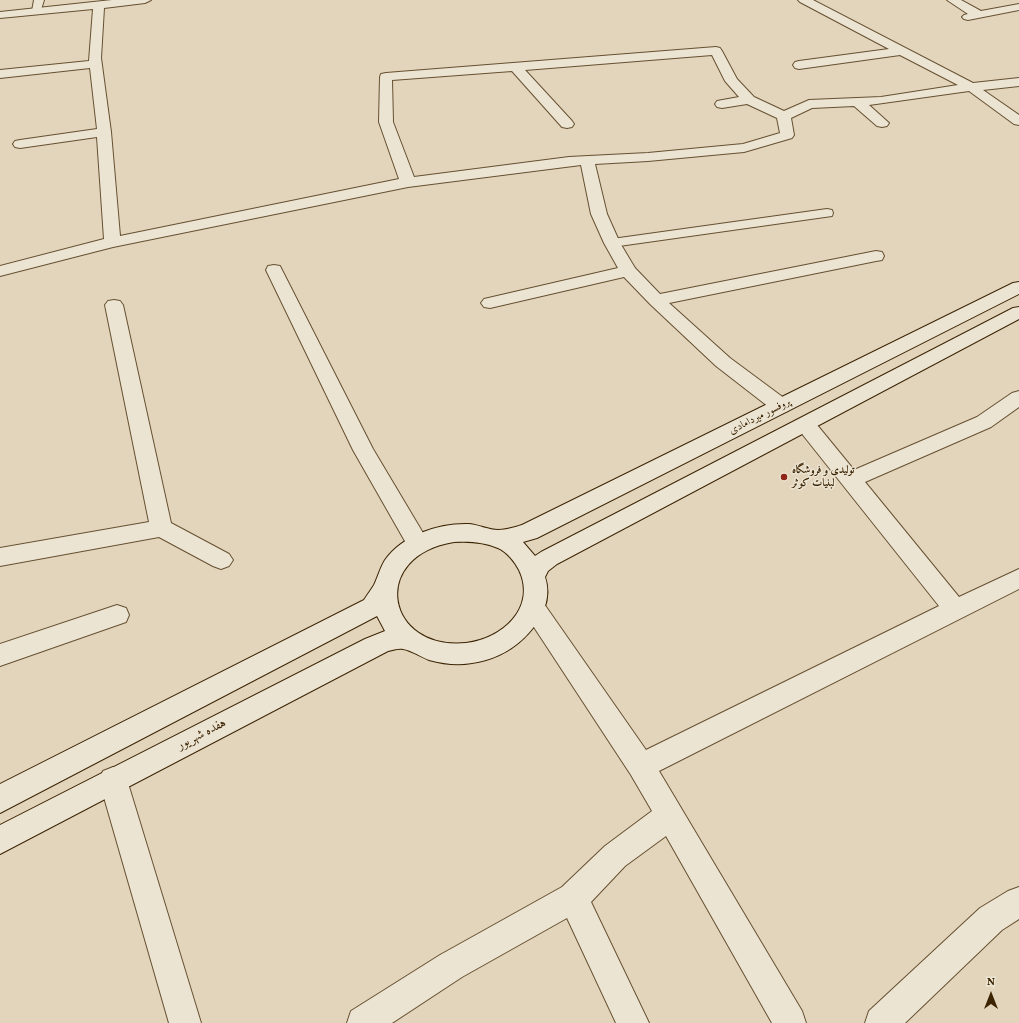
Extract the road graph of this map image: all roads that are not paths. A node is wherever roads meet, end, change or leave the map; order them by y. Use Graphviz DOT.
graph roads {
  1 [pos="145,0"];
  2 [pos="804,0"];
  3 [pos="953,0"];
  4 [pos="91,4"];
  5 [pos="38,6"];
  6 [pos="1019,8"];
  7 [pos="1003,10"];
  8 [pos="0,15"];
  9 [pos="1019,20"];
  10 [pos="902,51"];
  11 [pos="96,64"];
  12 [pos="798,66"];
  13 [pos="515,67"];
  14 [pos="0,74"];
  15 [pos="1019,82"];
  16 [pos="972,87"];
  17 [pos="750,100"];
  18 [pos="857,102"];
  19 [pos="722,104"];
  20 [pos="784,116"];
  21 [pos="1019,121"];
  22 [pos="882,123"];
  23 [pos="567,124"];
  24 [pos="104,132"];
  25 [pos="20,144"];
  26 [pos="587,160"];
  27 [pos="408,182"];
  28 [pos="827,213"];
  29 [pos="112,242"];
  30 [pos="612,243"];
  31 [pos="876,256"];
  32 [pos="274,270"];
  33 [pos="0,271"];
  34 [pos="628,272"];
  35 [pos="1019,287"];
  36 [pos="656,300"];
  37 [pos="490,303"];
  38 [pos="114,305"];
  39 [pos="1019,312"];
  40 [pos="1019,398"];
  41 [pos="781,406"];
  42 [pos="806,425"];
  43 [pos="850,480"];
  44 [pos="161,528"];
  45 [pos="498,539"];
  46 [pos="418,544"];
  47 [pos="0,557"];
  48 [pos="222,560"];
  49 [pos="533,576"];
  50 [pos="1019,578"];
  51 [pos="385,588"];
  52 [pos="534,608"];
  53 [pos="955,610"];
  54 [pos="116,615"];
  55 [pos="406,638"];
  56 [pos="0,655"];
  57 [pos="641,766"];
  58 [pos="113,780"];
  59 [pos="0,799"];
  60 [pos="670,815"];
  61 [pos="0,840"];
  62 [pos="573,898"];
  63 [pos="1019,902"];
  64 [pos="185,1023"];
  65 [pos="363,1023"];
  66 [pos="633,1023"];
  67 [pos="790,1023"];
  68 [pos="881,1023"];
  1 -- 4 [label="street"];
  2 -- 10 [label="street"];
  3 -- 7 [label="street"];
  4 -- 5 [label="street"];
  4 -- 11 [label="street"];
  5 -- 8 [label="street"];
  6 -- 7 [label="street"];
  7 -- 9 [label="street"];
  10 -- 12 [label="street"];
  10 -- 16 [label="street"];
  11 -- 14 [label="street"];
  11 -- 24 [label="street"];
  13 -- 17 [label="street"];
  13 -- 23 [label="street"];
  13 -- 27 [label="street"];
  15 -- 16 [label="street"];
  16 -- 18 [label="street"];
  16 -- 21 [label="street"];
  17 -- 19 [label="street"];
  17 -- 20 [label="street"];
  18 -- 20 [label="street"];
  18 -- 22 [label="street"];
  20 -- 26 [label="street"];
  24 -- 25 [label="street"];
  24 -- 29 [label="street"];
  26 -- 27 [label="street"];
  26 -- 30 [label="street"];
  27 -- 29 [label="street"];
  28 -- 30 [label="lane"];
  29 -- 33 [label="street"];
  30 -- 34 [label="street"];
  31 -- 36 [label="street"];
  32 -- 46 [label="street"];
  34 -- 36 [label="street"];
  34 -- 37 [label="street"];
  35 -- 41 [label="street, پروفسور میردامادی"];
  36 -- 41 [label="street"];
  38 -- 44 [label="street"];
  39 -- 42 [label="street"];
  40 -- 43 [label="street"];
  41 -- 45 [label="street, پروفسور میردامادی"];
  42 -- 43 [label="street"];
  42 -- 49 [label="street"];
  43 -- 53 [label="street"];
  44 -- 47 [label="street"];
  44 -- 48 [label="street"];
  45 -- 46 [label="street"];
  45 -- 49 [label="street"];
  46 -- 51 [label="street"];
  49 -- 52 [label="street"];
  50 -- 53 [label="street"];
  51 -- 55 [label="street"];
  51 -- 59 [label="street"];
  52 -- 55 [label="street"];
  52 -- 57 [label="street"];
  53 -- 57 [label="street"];
  54 -- 56 [label="street"];
  55 -- 58 [label="street, هفده شهریور"];
  57 -- 60 [label="street"];
  58 -- 61 [label="street, هفده شهریور"];
  58 -- 64 [label="street"];
  60 -- 62 [label="street"];
  60 -- 67 [label="street"];
  62 -- 65 [label="street"];
  62 -- 66 [label="street"];
  63 -- 68 [label="street"];
}
